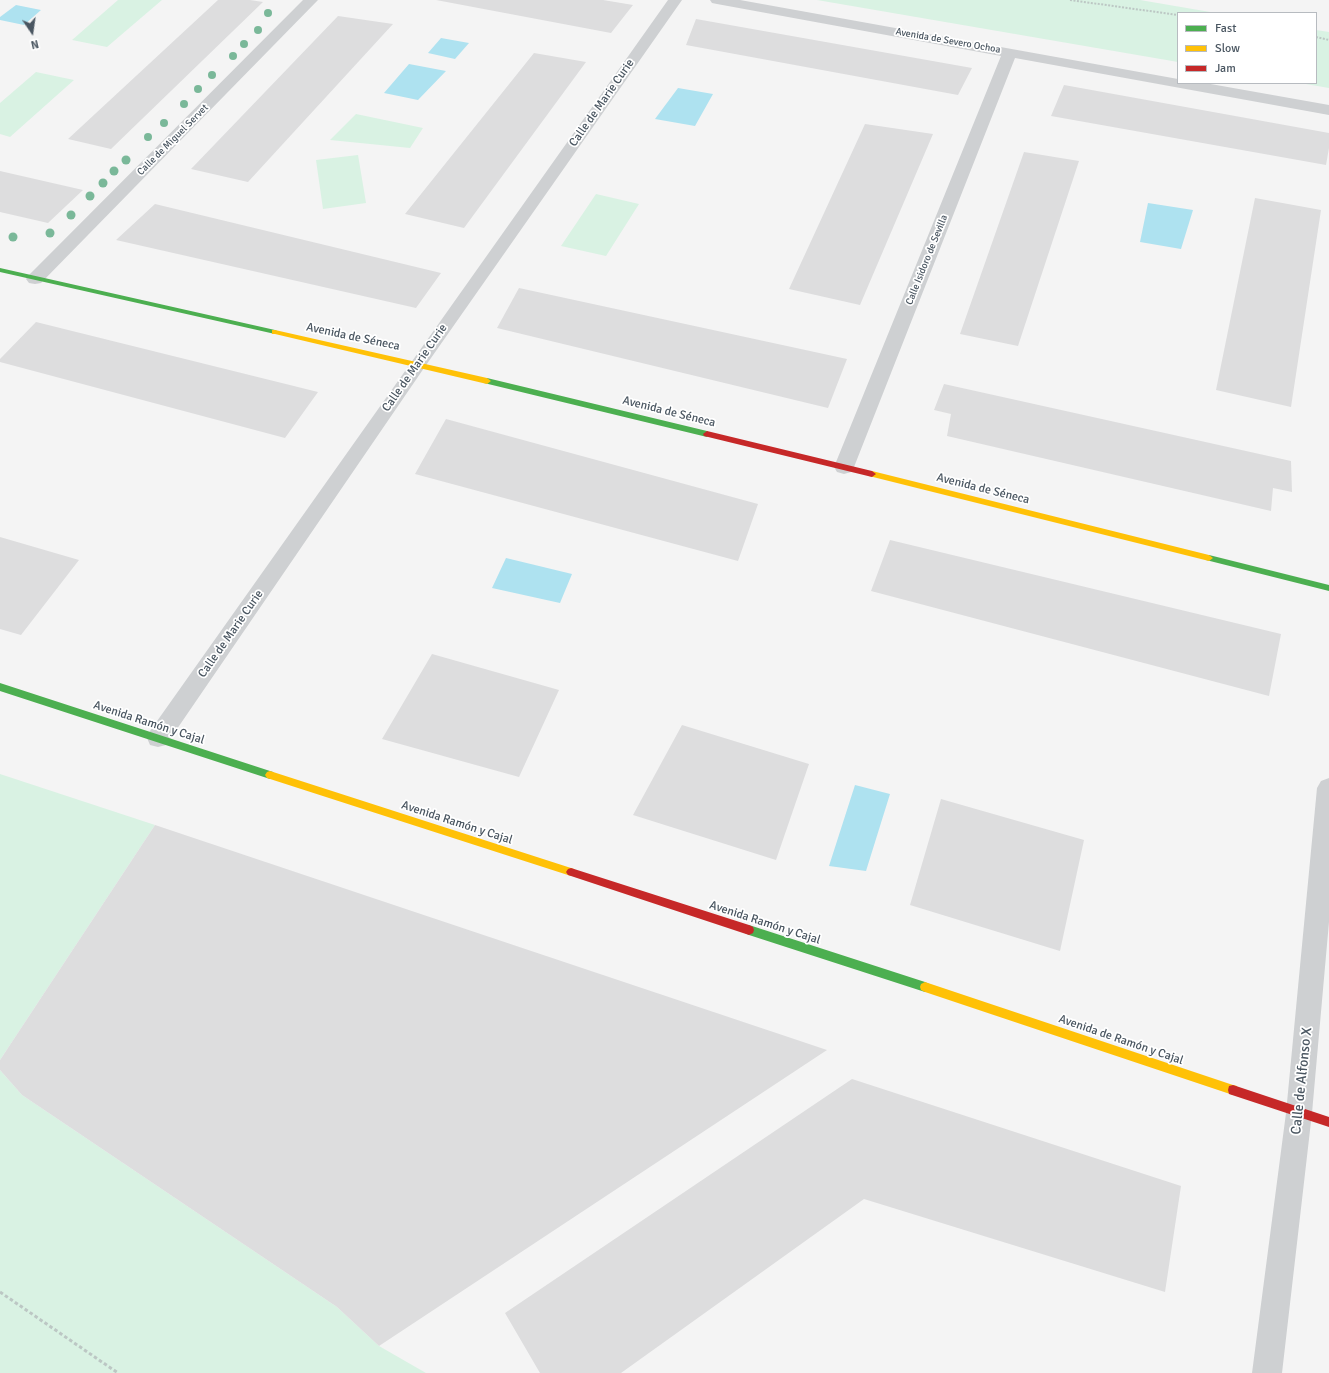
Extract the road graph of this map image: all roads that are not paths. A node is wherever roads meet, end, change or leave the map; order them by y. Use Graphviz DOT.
graph roads {
  1 [pos="311,0"];
  2 [pos="675,0"];
  3 [pos="717,0"];
  4 [pos="1010,52"];
  5 [pos="1177,83"];
  6 [pos="1185,84"];
  7 [pos="1329,110"];
  8 [pos="0,270"];
  9 [pos="35,279"];
  10 [pos="418,364"];
  11 [pos="844,467"];
  12 [pos="1329,588"];
  13 [pos="0,687"];
  14 [pos="158,738"];
  15 [pos="1329,788"];
  16 [pos="906,981"];
  17 [pos="1299,1113"];
  18 [pos="1329,1122"];
  19 [pos="1267,1373"];
  1 -- 9 [label="street, Calle de Miguel Servet"];
  2 -- 10 [label="street, Calle de Marie Curie"];
  3 -- 4 [label="street, Avenida de Severo Ochoa"];
  4 -- 5 [label="street, Avenida de Severo Ochoa"];
  4 -- 11 [label="street, Calle Isidoro de Sevilla"];
  6 -- 7 [label="street, Avenida de Severo Ochoa"];
  8 -- 9 [label="street, Avenida de Séneca"];
  9 -- 10 [label="street, Avenida de Séneca"];
  10 -- 11 [label="street, Avenida de Séneca"];
  10 -- 14 [label="street, Calle de Marie Curie"];
  11 -- 12 [label="street, Avenida de Séneca"];
  13 -- 14 [label="street, Avenida Ramón y Cajal"];
  14 -- 16 [label="street, Avenida Ramón y Cajal"];
  15 -- 17 [label="street, Calle de Alfonso X"];
  16 -- 17 [label="street, Avenida de Ramón y Cajal"];
  17 -- 18 [label="street, Avenida de Ramón y Cajal"];
  17 -- 19 [label="street, Calle de Alfonso X"];
}
